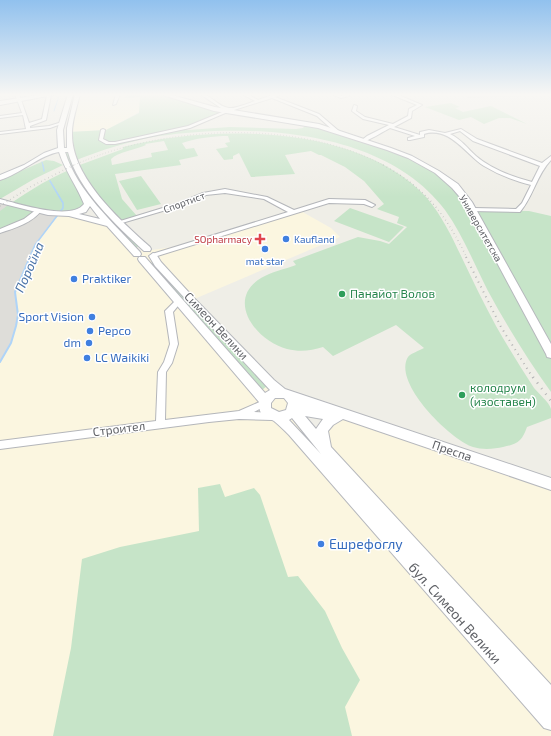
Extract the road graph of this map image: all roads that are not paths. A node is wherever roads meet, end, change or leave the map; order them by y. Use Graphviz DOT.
graph roads {
  1 [pos="22,128"];
  2 [pos="57,128"];
  3 [pos="71,128"];
  4 [pos="183,128"];
  5 [pos="325,128"];
  6 [pos="334,128"];
  7 [pos="387,128"];
  8 [pos="398,128"];
  9 [pos="103,130"];
  10 [pos="338,132"];
  11 [pos="0,133"];
  12 [pos="446,134"];
  13 [pos="420,137"];
  14 [pos="410,139"];
  15 [pos="70,141"];
  16 [pos="364,141"];
  17 [pos="61,149"];
  18 [pos="71,151"];
  19 [pos="47,153"];
  20 [pos="551,157"];
  21 [pos="59,162"];
  22 [pos="544,165"];
  23 [pos="25,167"];
  24 [pos="0,178"];
  25 [pos="533,184"];
  26 [pos="80,188"];
  27 [pos="0,201"];
  28 [pos="372,205"];
  29 [pos="39,210"];
  30 [pos="473,210"];
  31 [pos="293,212"];
  32 [pos="68,214"];
  33 [pos="120,222"];
  34 [pos="112,226"];
  35 [pos="0,231"];
  36 [pos="152,253"];
  37 [pos="140,257"];
  38 [pos="179,301"];
  39 [pos="551,354"];
  40 [pos="286,394"];
  41 [pos="265,402"];
  42 [pos="294,410"];
  43 [pos="239,415"];
  44 [pos="338,416"];
  45 [pos="274,417"];
  46 [pos="353,417"];
  47 [pos="160,424"];
  48 [pos="0,445"];
  49 [pos="326,450"];
  50 [pos="551,484"];
  51 [pos="551,698"];
  52 [pos="551,721"];
  1 -- 11 [label="street"];
  2 -- 17 [label="main road"];
  2 -- 19 [label="main road"];
  3 -- 15 [label="main road"];
  4 -- 9 [label="street"];
  5 -- 10 [label="main road, Университетска"];
  6 -- 10 [label="street"];
  7 -- 16 [label="street"];
  8 -- 13 [label="street"];
  10 -- 16 [label="main road, Университетска"];
  12 -- 13 [label="street"];
  12 -- 22 [label="street"];
  12 -- 25 [label="street"];
  13 -- 14 [label="street"];
  15 -- 17 [label="main road"];
  15 -- 18 [label="main road"];
  16 -- 30 [label="main road, Университетска"];
  17 -- 18 [label="main road"];
  17 -- 19 [label="main road"];
  17 -- 21 [label="main road"];
  17 -- 23 [label="main road"];
  18 -- 33 [label="main road"];
  19 -- 23 [label="main road"];
  20 -- 22 [label="street"];
  21 -- 23 [label="main road"];
  21 -- 26 [label="main road"];
  22 -- 25 [label="street"];
  23 -- 24 [label="main road"];
  25 -- 30 [label="street"];
  26 -- 32 [label="main road"];
  26 -- 34 [label="main road"];
  27 -- 29 [label="main road"];
  28 -- 31 [label="street"];
  29 -- 32 [label="main road"];
  29 -- 35 [label="street"];
  30 -- 39 [label="main road, Университетска"];
  31 -- 33 [label="street, Спортист"];
  31 -- 36 [label="street"];
  32 -- 34 [label="main road"];
  33 -- 36 [label="main road"];
  34 -- 37 [label="main road"];
  36 -- 37 [label="main road"];
  36 -- 40 [label="main road, Симеон Велики"];
  37 -- 38 [label="main road"];
  38 -- 41 [label="main road"];
  38 -- 47 [label="street"];
  40 -- 41 [label="main road"];
  40 -- 42 [label="main road"];
  40 -- 46 [label="main road"];
  41 -- 43 [label="street"];
  41 -- 45 [label="main road"];
  42 -- 44 [label="main road"];
  42 -- 45 [label="main road"];
  42 -- 49 [label="main road"];
  43 -- 45 [label="street"];
  43 -- 47 [label="street, Строител"];
  44 -- 46 [label="main road"];
  44 -- 49 [label="main road"];
  45 -- 52 [label="main road, бул. Симеон Велики"];
  46 -- 50 [label="main road, Преспа"];
  47 -- 48 [label="street, Строител"];
  49 -- 51 [label="main road, бул. Симеон Велики"];
}
